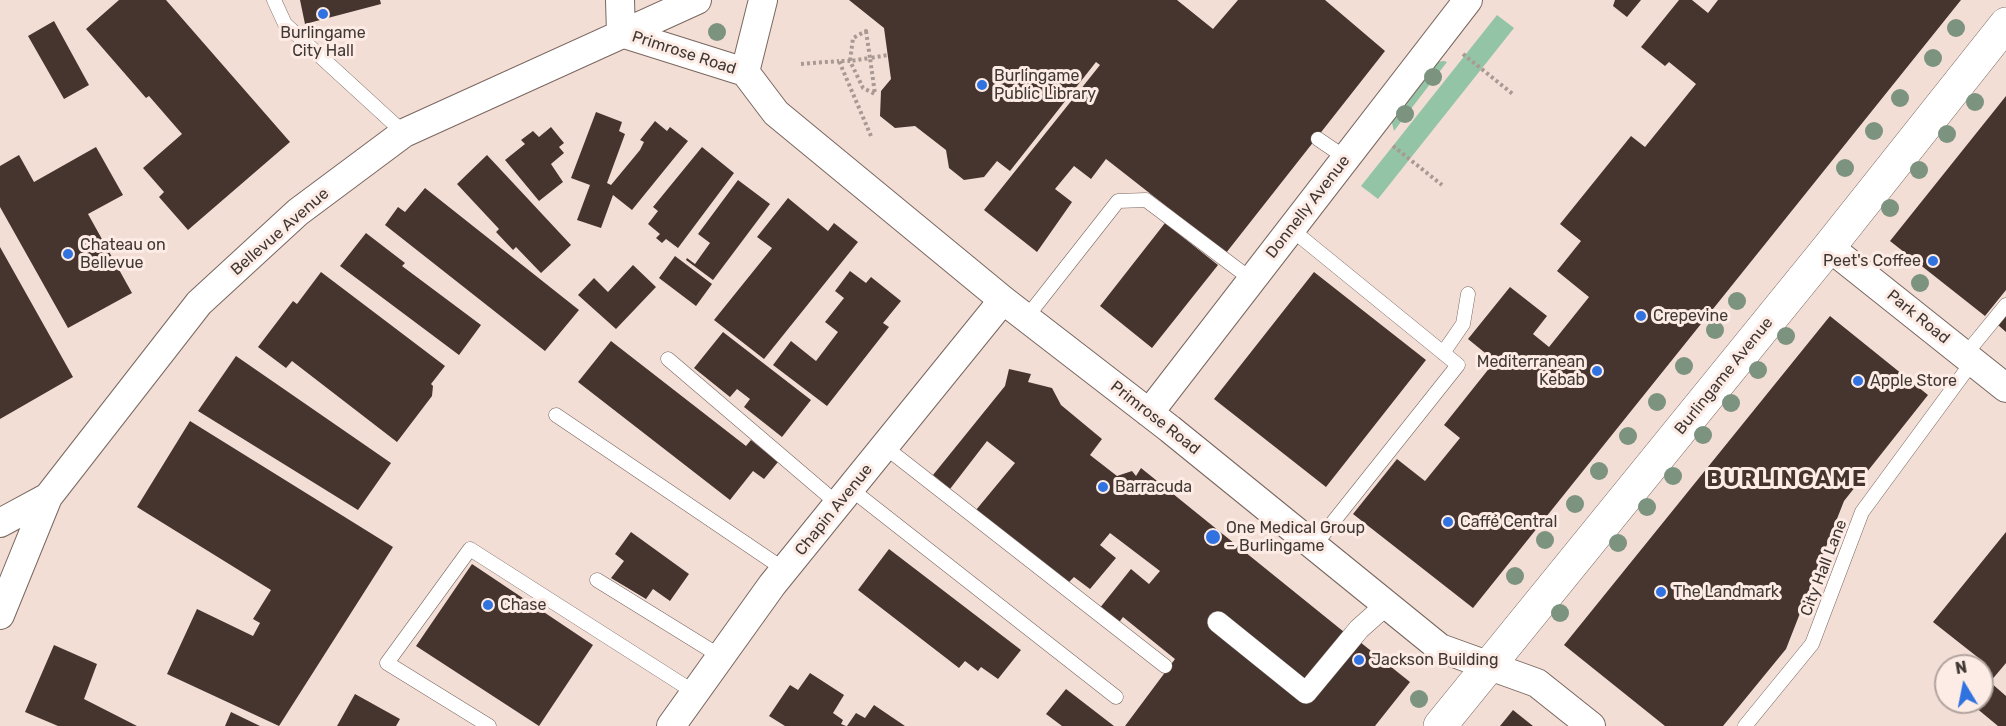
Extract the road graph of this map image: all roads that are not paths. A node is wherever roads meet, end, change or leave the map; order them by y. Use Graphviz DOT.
graph roads {
  1 [pos="274,0"];
  2 [pos="620,0"];
  3 [pos="698,0"];
  4 [pos="763,0"];
  5 [pos="1468,0"];
  6 [pos="2006,24"];
  7 [pos="621,33"];
  8 [pos="745,72"];
  9 [pos="404,133"];
  10 [pos="1318,139"];
  11 [pos="1346,158"];
  12 [pos="1291,229"];
  13 [pos="1830,247"];
  14 [pos="1252,280"];
  15 [pos="1468,294"];
  16 [pos="1003,300"];
  17 [pos="2006,305"];
  18 [pos="1026,318"];
  19 [pos="1443,353"];
  20 [pos="1969,358"];
  21 [pos="668,359"];
  22 [pos="2006,388"];
  23 [pos="1149,413"];
  24 [pos="556,415"];
  25 [pos="885,447"];
  26 [pos="48,497"];
  27 [pos="845,498"];
  28 [pos="0,524"];
  29 [pos="1314,546"];
  30 [pos="785,570"];
  31 [pos="597,580"];
  32 [pos="1387,604"];
  33 [pos="0,615"];
  34 [pos="1218,622"];
  35 [pos="720,656"];
  36 [pos="1487,665"];
  37 [pos="1165,666"];
  38 [pos="694,692"];
  39 [pos="1116,697"];
  40 [pos="489,726"];
  41 [pos="671,726"];
  42 [pos="1440,726"];
  43 [pos="1591,726"];
  44 [pos="1745,726"];
  1 -- 9 [label="lane"];
  2 -- 7 [label="street, Primrose Road"];
  3 -- 7 [label="street, Bellevue Avenue"];
  4 -- 8 [label="street, Primrose Road"];
  5 -- 11 [label="street, Donnelly Avenue"];
  6 -- 13 [label="street, Burlingame Avenue"];
  7 -- 8 [label="street, Primrose Road"];
  7 -- 9 [label="street, Bellevue Avenue"];
  8 -- 16 [label="street, Primrose Road"];
  9 -- 26 [label="street, Bellevue Avenue"];
  10 -- 11 [label="lane"];
  11 -- 12 [label="street, Donnelly Avenue"];
  12 -- 14 [label="street, Donnelly Avenue"];
  12 -- 19 [label="lane"];
  13 -- 20 [label="street, Park Road"];
  13 -- 36 [label="street, Burlingame Avenue"];
  14 -- 18 [label="lane"];
  14 -- 23 [label="street, Donnelly Avenue"];
  15 -- 19 [label="lane"];
  16 -- 18 [label="street, Primrose Road"];
  16 -- 25 [label="street, Chapin Avenue"];
  17 -- 20 [label="lane, City Hall Lane"];
  18 -- 23 [label="street, Primrose Road"];
  19 -- 29 [label="lane"];
  20 -- 22 [label="street, Park Road"];
  20 -- 44 [label="lane, City Hall Lane"];
  21 -- 27 [label="lane"];
  23 -- 29 [label="street, Primrose Road"];
  24 -- 30 [label="lane"];
  25 -- 27 [label="street, Chapin Avenue"];
  25 -- 37 [label="lane"];
  26 -- 28 [label="street"];
  26 -- 33 [label="street, Bellevue Avenue"];
  27 -- 30 [label="street, Chapin Avenue"];
  27 -- 39 [label="lane"];
  29 -- 32 [label="street, Primrose Road"];
  30 -- 35 [label="street, Chapin Avenue"];
  31 -- 35 [label="lane"];
  32 -- 34 [label="street"];
  32 -- 36 [label="street, Primrose Road"];
  35 -- 38 [label="street, Chapin Avenue"];
  36 -- 42 [label="street, Burlingame Avenue"];
  36 -- 43 [label="street, Primrose Road"];
  38 -- 40 [label="lane"];
  38 -- 41 [label="street, Chapin Avenue"];
}
